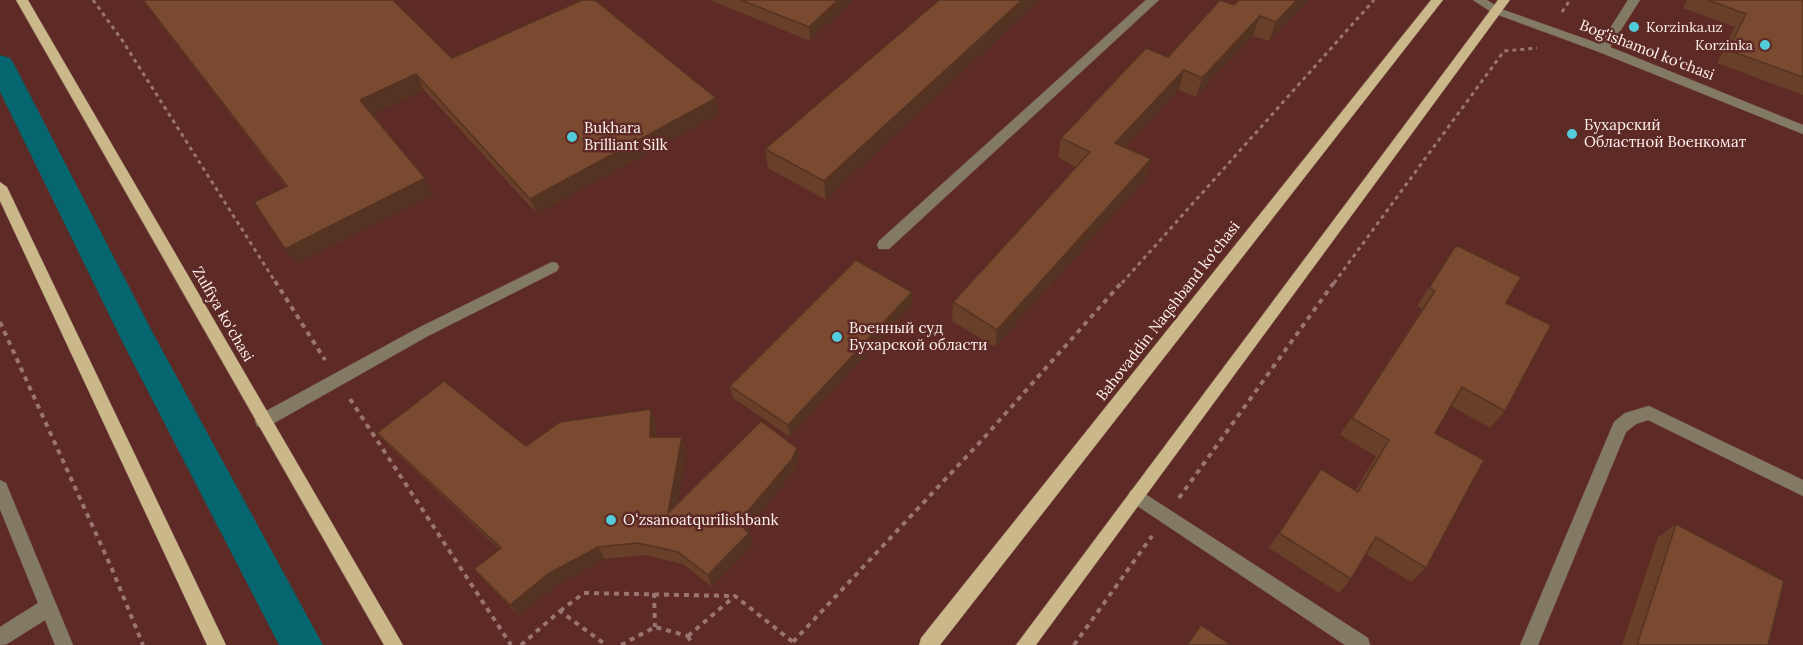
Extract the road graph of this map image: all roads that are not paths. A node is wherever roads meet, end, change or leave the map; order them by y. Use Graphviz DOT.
graph roads {
  1 [pos="22,0"];
  2 [pos="1154,0"];
  3 [pos="1437,0"];
  4 [pos="1479,0"];
  5 [pos="1634,0"];
  6 [pos="1500,6"];
  7 [pos="1603,49"];
  8 [pos="1803,129"];
  9 [pos="0,187"];
  10 [pos="884,245"];
  11 [pos="552,267"];
  12 [pos="263,421"];
  13 [pos="0,488"];
  14 [pos="1803,488"];
  15 [pos="1136,496"];
  16 [pos="49,607"];
  17 [pos="0,637"];
  18 [pos="64,645"];
  19 [pos="217,645"];
  20 [pos="394,645"];
  21 [pos="928,645"];
  22 [pos="1025,645"];
  23 [pos="1361,645"];
  24 [pos="1529,645"];
  1 -- 12 [label="main road, Zulfiya ko'chasi"];
  2 -- 10 [label="street"];
  3 -- 21 [label="main road, Bahovaddin Naqshband ko'chasi"];
  4 -- 6 [label="street, Bog'ishamol ko'chasi"];
  5 -- 7 [label="street"];
  6 -- 7 [label="street, Bog'ishamol ko'chasi"];
  6 -- 15 [label="main road"];
  7 -- 8 [label="street, Bog'ishamol ko'chasi"];
  9 -- 19 [label="main road"];
  11 -- 12 [label="street"];
  12 -- 20 [label="main road, Zulfiya ko'chasi"];
  13 -- 16 [label="street"];
  14 -- 24 [label="street"];
  15 -- 22 [label="main road"];
  15 -- 23 [label="street"];
  16 -- 17 [label="street"];
  16 -- 18 [label="street"];
}
